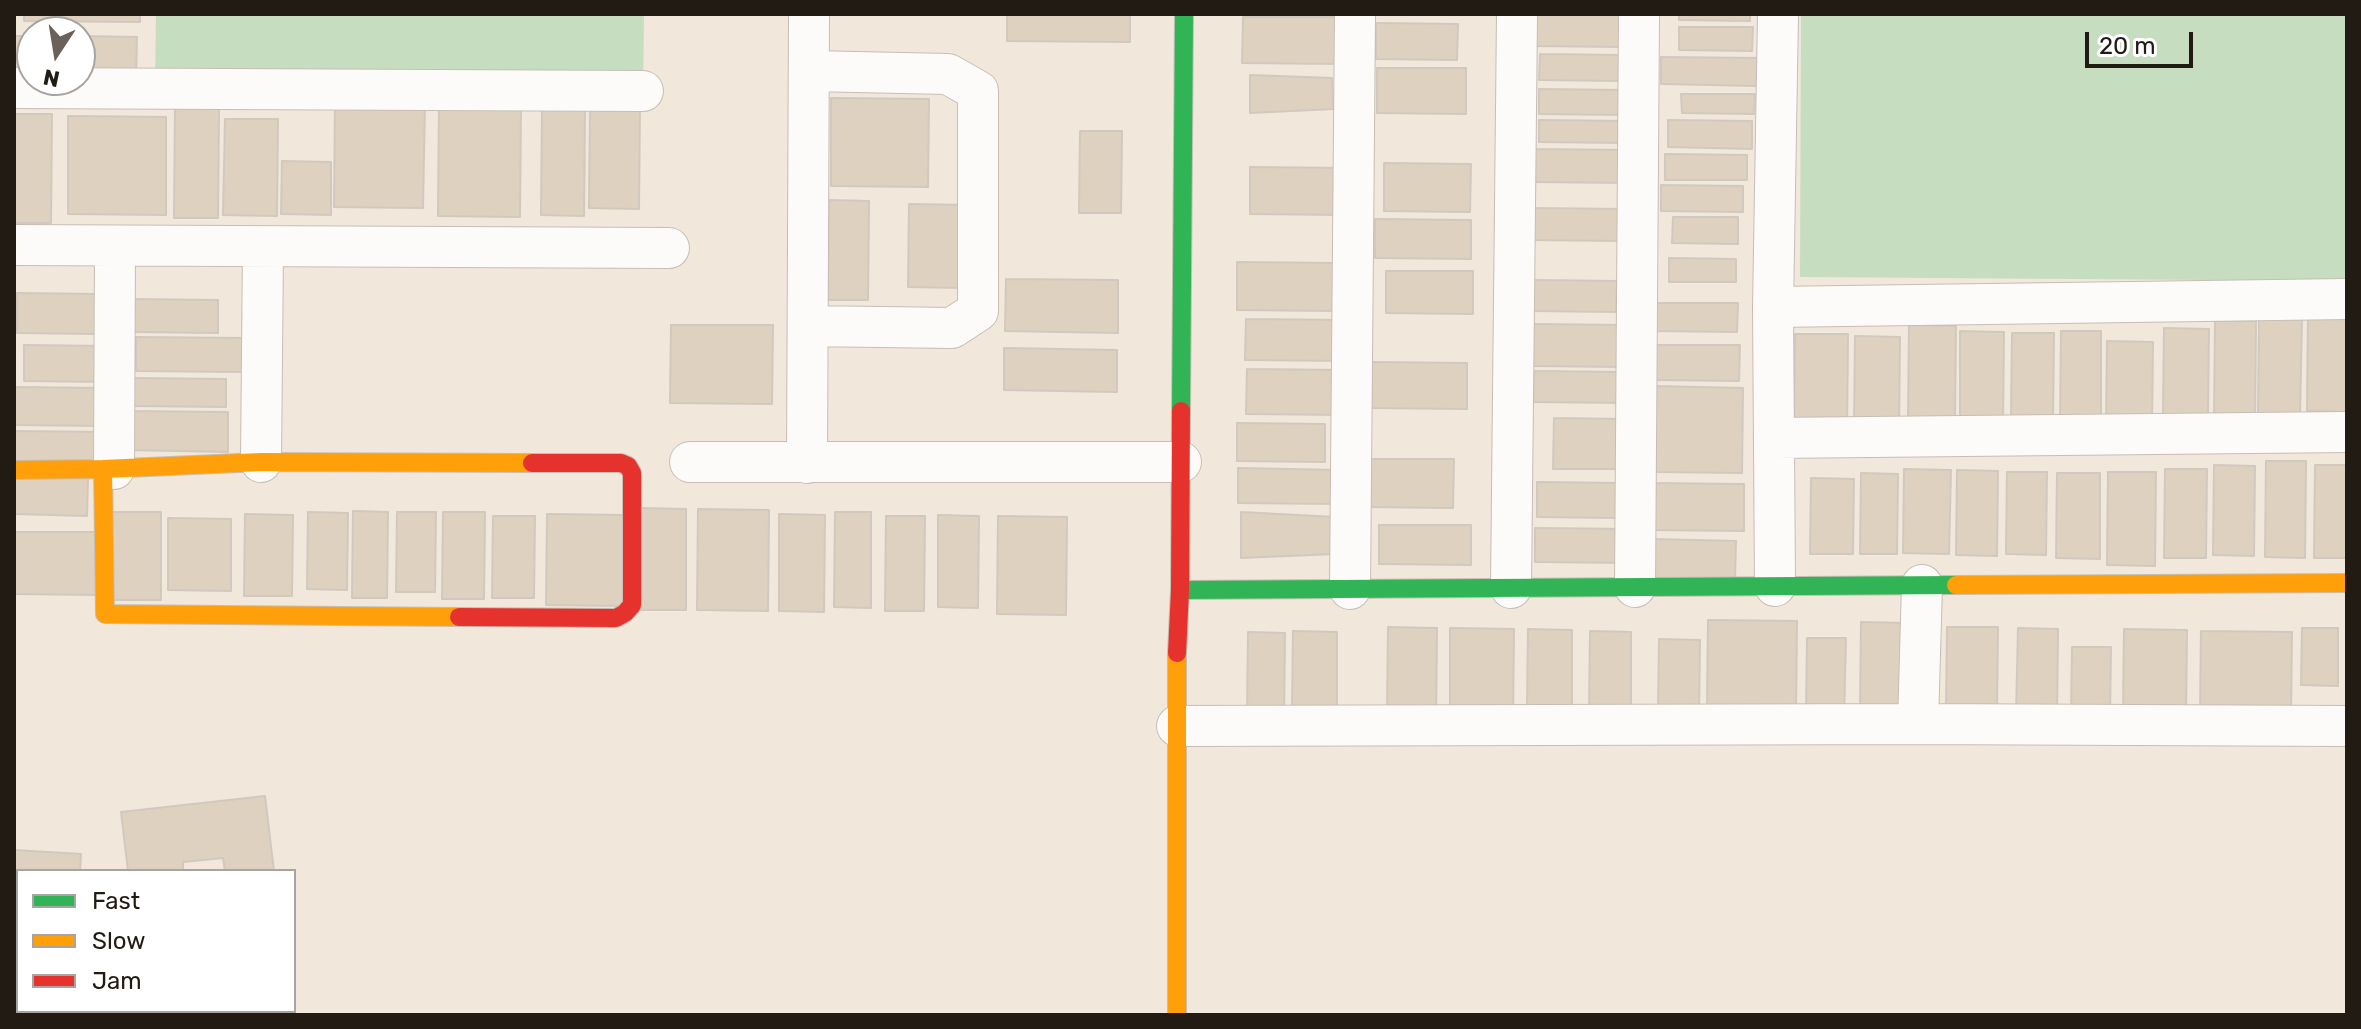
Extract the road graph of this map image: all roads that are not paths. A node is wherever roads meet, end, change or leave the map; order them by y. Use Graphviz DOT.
graph roads {
  1 [pos="809,14"];
  2 [pos="1184,14"];
  3 [pos="1355,14"];
  4 [pos="1517,14"];
  5 [pos="1639,14"];
  6 [pos="1778,14"];
  7 [pos="810,71"];
  8 [pos="14,88"];
  9 [pos="643,91"];
  10 [pos="14,245"];
  11 [pos="115,246"];
  12 [pos="263,248"];
  13 [pos="669,248"];
  14 [pos="2347,299"];
  15 [pos="1773,307"];
  16 [pos="808,326"];
  17 [pos="2347,432"];
  18 [pos="1774,438"];
  19 [pos="261,462"];
  20 [pos="690,462"];
  21 [pos="1181,462"];
  22 [pos="807,463"];
  23 [pos="108,469"];
  24 [pos="14,470"];
  25 [pos="2347,583"];
  26 [pos="1922,585"];
  27 [pos="1775,586"];
  28 [pos="1635,587"];
  29 [pos="1511,588"];
  30 [pos="1350,589"];
  31 [pos="1180,590"];
  32 [pos="1918,724"];
  33 [pos="1177,726"];
  34 [pos="2347,726"];
  35 [pos="1177,1015"];
  1 -- 7 [label="street"];
  2 -- 21 [label="street"];
  3 -- 30 [label="street"];
  4 -- 29 [label="street"];
  5 -- 28 [label="street"];
  6 -- 15 [label="street"];
  7 -- 16 [label="street"];
  7 -- 16 [label="street"];
  8 -- 9 [label="street"];
  10 -- 11 [label="street"];
  11 -- 12 [label="street"];
  11 -- 23 [label="street"];
  12 -- 13 [label="street"];
  12 -- 19 [label="street"];
  14 -- 15 [label="street"];
  15 -- 18 [label="street"];
  16 -- 22 [label="street"];
  17 -- 18 [label="street"];
  18 -- 27 [label="street"];
  19 -- 23 [label="street"];
  19 -- 23 [label="street"];
  20 -- 22 [label="street"];
  21 -- 22 [label="street"];
  21 -- 31 [label="street"];
  23 -- 24 [label="street"];
  25 -- 26 [label="street"];
  26 -- 27 [label="street"];
  26 -- 32 [label="street"];
  27 -- 28 [label="street"];
  28 -- 29 [label="street"];
  29 -- 30 [label="street"];
  30 -- 31 [label="street"];
  31 -- 33 [label="street"];
  32 -- 33 [label="street"];
  32 -- 34 [label="street"];
  33 -- 35 [label="street"];
}
